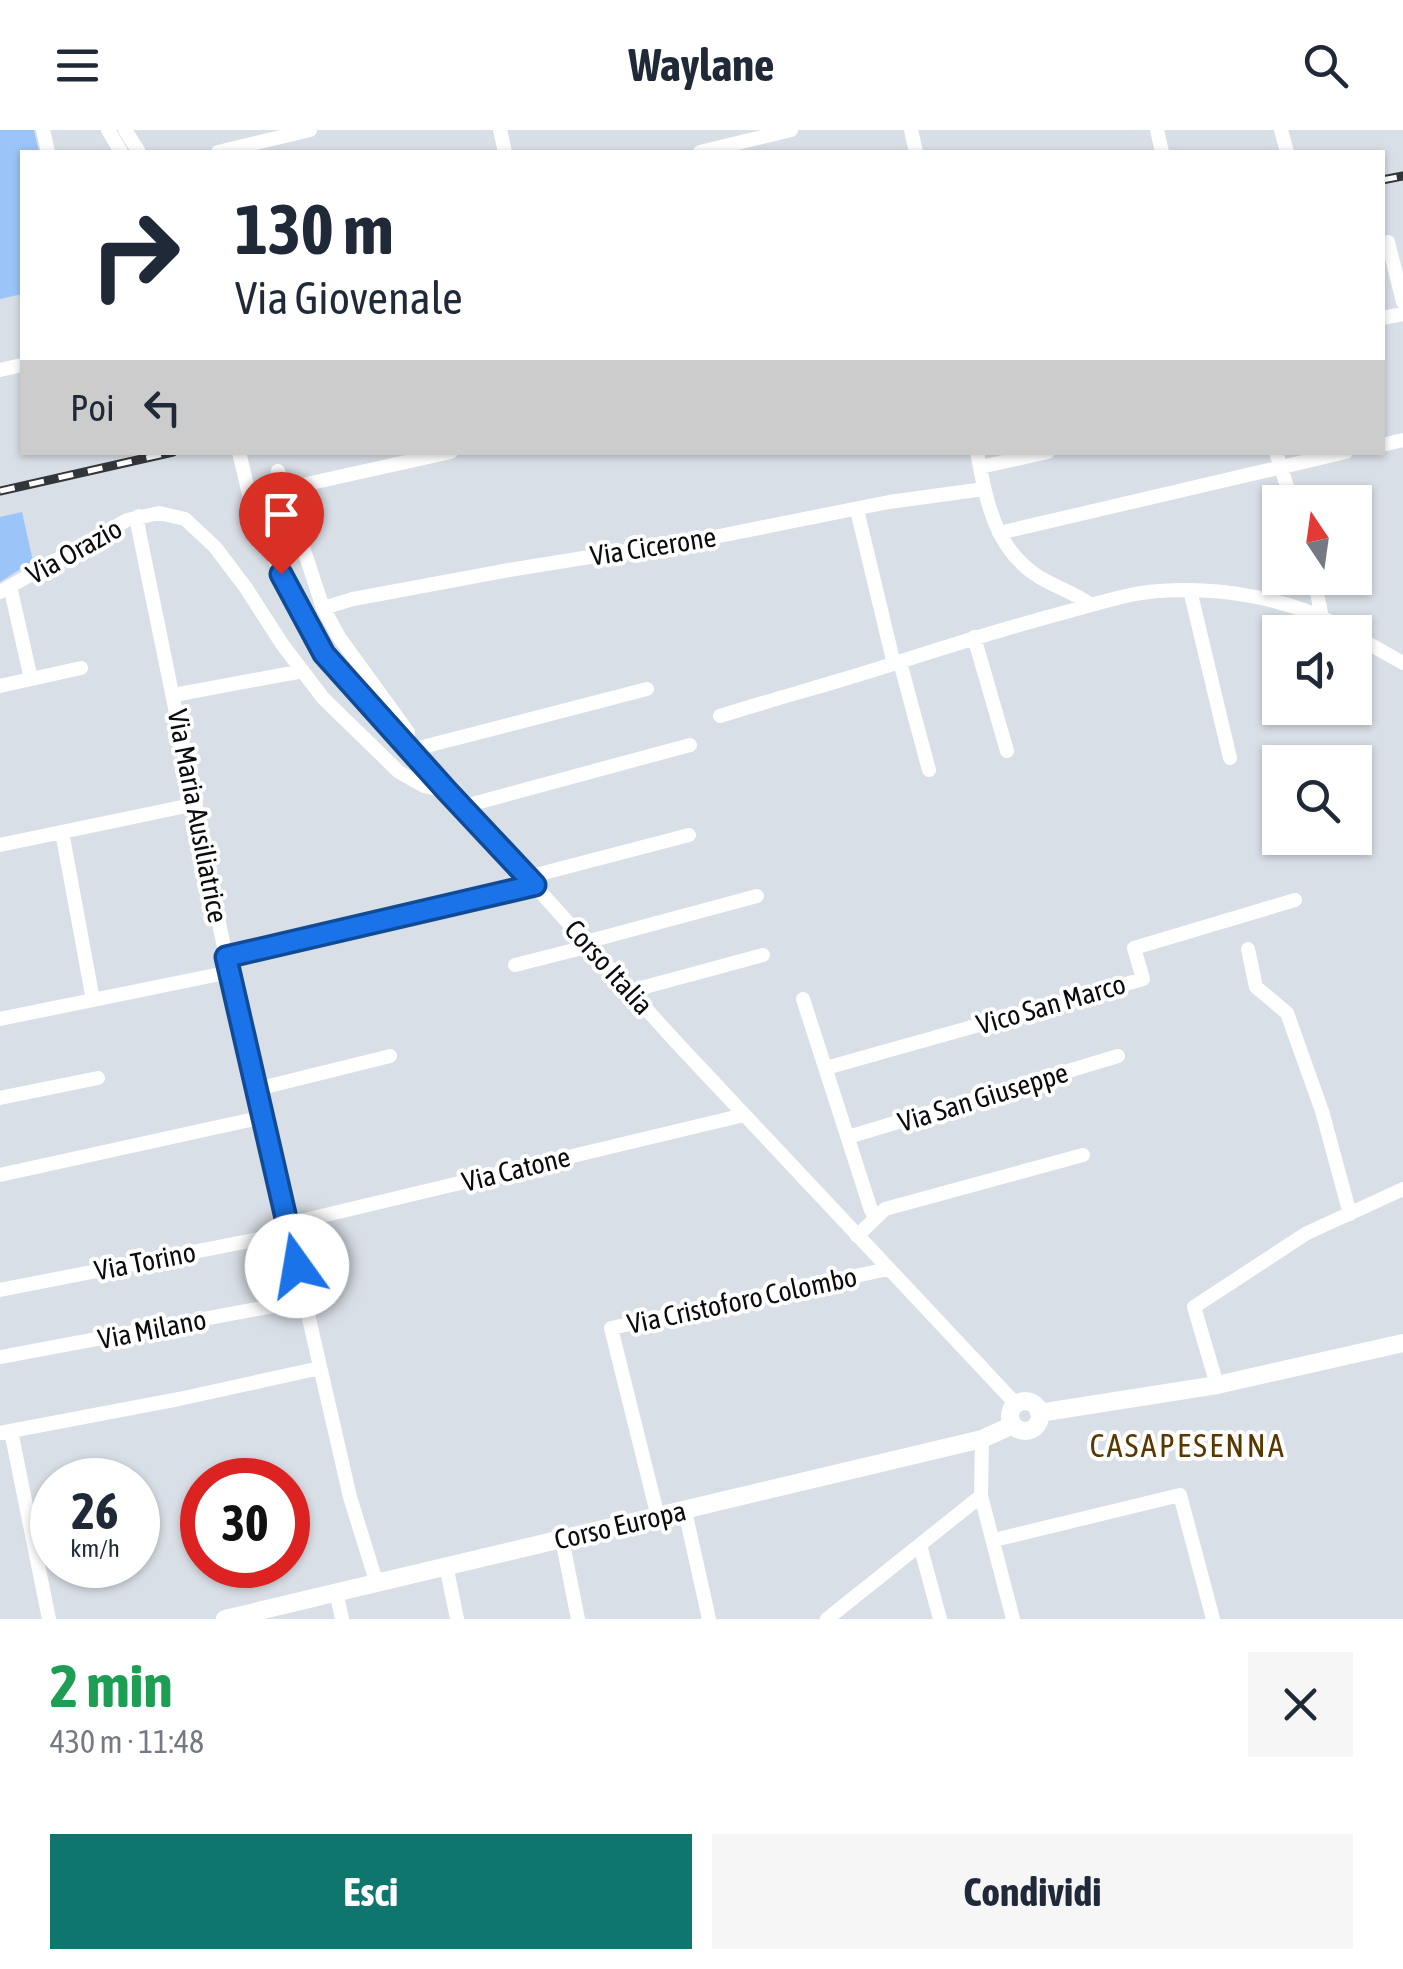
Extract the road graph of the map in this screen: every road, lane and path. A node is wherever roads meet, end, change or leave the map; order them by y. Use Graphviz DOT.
graph roads {
  1 [pos="310,130"];
  2 [pos="791,130"];
  3 [pos="226,150"];
  4 [pos="708,150"];
  5 [pos="1393,246"];
  6 [pos="1403,302"];
  7 [pos="239,455"];
  8 [pos="437,455"];
  9 [pos="1022,455"];
  10 [pos="1320,455"];
  11 [pos="978,460"];
  12 [pos="1278,460"];
  13 [pos="278,471"];
  14 [pos="1286,485"];
  15 [pos="284,489"];
  16 [pos="984,489"];
  17 [pos="857,510"];
  18 [pos="138,516"];
  19 [pos="998,533"];
  20 [pos="5,589"];
  21 [pos="1190,590"];
  22 [pos="1091,605"];
  23 [pos="322,608"];
  24 [pos="1313,615"];
  25 [pos="974,637"];
  26 [pos="1372,645"];
  27 [pos="897,663"];
  28 [pos="1403,663"];
  29 [pos="80,668"];
  30 [pos="303,671"];
  31 [pos="31,679"];
  32 [pos="0,686"];
  33 [pos="648,688"];
  34 [pos="174,695"];
  35 [pos="720,716"];
  36 [pos="690,745"];
  37 [pos="409,748"];
  38 [pos="1006,751"];
  39 [pos="1230,758"];
  40 [pos="929,770"];
  41 [pos="447,791"];
  42 [pos="196,804"];
  43 [pos="462,807"];
  44 [pos="62,832"];
  45 [pos="688,834"];
  46 [pos="0,845"];
  47 [pos="532,881"];
  48 [pos="757,896"];
  49 [pos="1295,900"];
  50 [pos="588,944"];
  51 [pos="1248,949"];
  52 [pos="763,955"];
  53 [pos="228,964"];
  54 [pos="516,965"];
  55 [pos="630,991"];
  56 [pos="803,999"];
  57 [pos="93,1000"];
  58 [pos="0,1019"];
  59 [pos="390,1056"];
  60 [pos="1118,1056"];
  61 [pos="826,1068"];
  62 [pos="98,1078"];
  63 [pos="256,1090"];
  64 [pos="0,1098"];
  65 [pos="744,1114"];
  66 [pos="263,1117"];
  67 [pos="848,1137"];
  68 [pos="1083,1155"];
  69 [pos="0,1175"];
  70 [pos="1403,1190"];
  71 [pos="1350,1214"];
  72 [pos="876,1218"];
  73 [pos="288,1229"];
  74 [pos="858,1236"];
  75 [pos="888,1270"];
  76 [pos="0,1290"];
  77 [pos="304,1300"];
  78 [pos="1403,1343"];
  79 [pos="0,1357"];
  80 [pos="320,1368"];
  81 [pos="1217,1385"];
  82 [pos="1016,1404"];
  83 [pos="1040,1413"];
  84 [pos="1012,1425"];
  85 [pos="6,1432"];
  86 [pos="982,1439"];
  87 [pos="981,1496"];
  88 [pos="685,1511"];
  89 [pos="658,1517"];
  90 [pos="562,1538"];
  91 [pos="994,1540"];
  92 [pos="920,1545"];
  93 [pos="446,1565"];
  94 [pos="376,1581"];
  95 [pos="336,1591"];
  96 [pos="280,1612"];
  97 [pos="1212,1617"];
  98 [pos="49,1619"];
  99 [pos="224,1619"];
  100 [pos="342,1619"];
  101 [pos="457,1619"];
  102 [pos="578,1619"];
  103 [pos="709,1619"];
  104 [pos="827,1619"];
  105 [pos="940,1619"];
  106 [pos="1013,1619"];
  107 [pos="1193,1619"];
  1 -- 3 [label="street"];
  2 -- 4 [label="street"];
  5 -- 6 [label="street"];
  7 -- 37 [label="street, Corso Italia"];
  8 -- 15 [label="street"];
  9 -- 11 [label="street"];
  10 -- 12 [label="street"];
  11 -- 16 [label="street"];
  12 -- 14 [label="street"];
  12 -- 19 [label="street"];
  13 -- 15 [label="street"];
  15 -- 23 [label="street"];
  16 -- 17 [label="street, Via Cicerone"];
  16 -- 19 [label="street"];
  17 -- 23 [label="street, Via Cicerone"];
  17 -- 27 [label="street"];
  18 -- 20 [label="street, Via Orazio"];
  18 -- 30 [label="street, Via Orazio"];
  18 -- 34 [label="street, Via Maria Ausiliatrice"];
  19 -- 22 [label="street"];
  20 -- 31 [label="street"];
  21 -- 22 [label="street"];
  21 -- 24 [label="street"];
  21 -- 39 [label="street"];
  22 -- 25 [label="street"];
  23 -- 37 [label="street"];
  25 -- 27 [label="street"];
  25 -- 38 [label="street"];
  26 -- 28 [label="street"];
  27 -- 35 [label="street"];
  27 -- 40 [label="street"];
  29 -- 31 [label="street"];
  30 -- 34 [label="street"];
  30 -- 41 [label="street, Via Orazio"];
  31 -- 32 [label="street"];
  33 -- 37 [label="street"];
  34 -- 42 [label="street, Via Maria Ausiliatrice"];
  36 -- 43 [label="street"];
  37 -- 41 [label="street, Corso Italia"];
  41 -- 43 [label="street, Corso Italia"];
  42 -- 44 [label="street"];
  42 -- 53 [label="street, Via Maria Ausiliatrice"];
  43 -- 47 [label="street, Corso Italia"];
  44 -- 46 [label="street"];
  44 -- 57 [label="street"];
  45 -- 47 [label="street"];
  47 -- 50 [label="street, Corso Italia"];
  47 -- 53 [label="street"];
  48 -- 50 [label="street"];
  49 -- 61 [label="street, Vico San Marco"];
  50 -- 54 [label="street"];
  50 -- 55 [label="street, Corso Italia"];
  51 -- 71 [label="street"];
  52 -- 55 [label="street"];
  53 -- 57 [label="street"];
  53 -- 63 [label="street, Via Maria Ausiliatrice"];
  55 -- 65 [label="street, Corso Italia"];
  56 -- 61 [label="street"];
  57 -- 58 [label="street"];
  59 -- 63 [label="street"];
  60 -- 67 [label="street, Via San Giuseppe"];
  61 -- 67 [label="street"];
  62 -- 64 [label="street"];
  63 -- 66 [label="street, Via Maria Ausiliatrice"];
  65 -- 73 [label="street, Via Catone"];
  65 -- 74 [label="street, Corso Italia"];
  66 -- 69 [label="street"];
  66 -- 73 [label="street, Via Maria Ausiliatrice"];
  67 -- 72 [label="street"];
  68 -- 72 [label="street"];
  70 -- 71 [label="street"];
  71 -- 81 [label="street"];
  72 -- 74 [label="street"];
  73 -- 76 [label="street, Via Torino"];
  73 -- 77 [label="street, Via Maria Ausiliatrice"];
  74 -- 75 [label="street, Corso Italia"];
  75 -- 82 [label="street, Corso Italia"];
  75 -- 89 [label="street, Via Cristoforo Colombo"];
  77 -- 79 [label="street, Via Milano"];
  77 -- 80 [label="street, Via Maria Ausiliatrice"];
  78 -- 81 [label="street"];
  80 -- 85 [label="street"];
  80 -- 94 [label="street, Via Maria Ausiliatrice"];
  81 -- 83 [label="street"];
  82 -- 83 [label="street"];
  82 -- 84 [label="street"];
  83 -- 84 [label="street"];
  84 -- 86 [label="street, Corso Europa"];
  85 -- 98 [label="street"];
  86 -- 87 [label="street"];
  86 -- 88 [label="street, Corso Europa"];
  87 -- 91 [label="street"];
  87 -- 92 [label="street"];
  88 -- 89 [label="street, Corso Europa"];
  88 -- 103 [label="street"];
  89 -- 90 [label="street, Corso Europa"];
  90 -- 93 [label="street, Corso Europa"];
  90 -- 102 [label="street"];
  91 -- 97 [label="street"];
  91 -- 106 [label="street"];
  92 -- 104 [label="street"];
  92 -- 105 [label="street"];
  93 -- 94 [label="street, Corso Europa"];
  93 -- 101 [label="street"];
  94 -- 95 [label="street, Corso Europa"];
  95 -- 96 [label="street, Corso Europa"];
  95 -- 100 [label="street"];
  96 -- 99 [label="street, Corso Europa"];
  97 -- 107 [label="street"];
}
